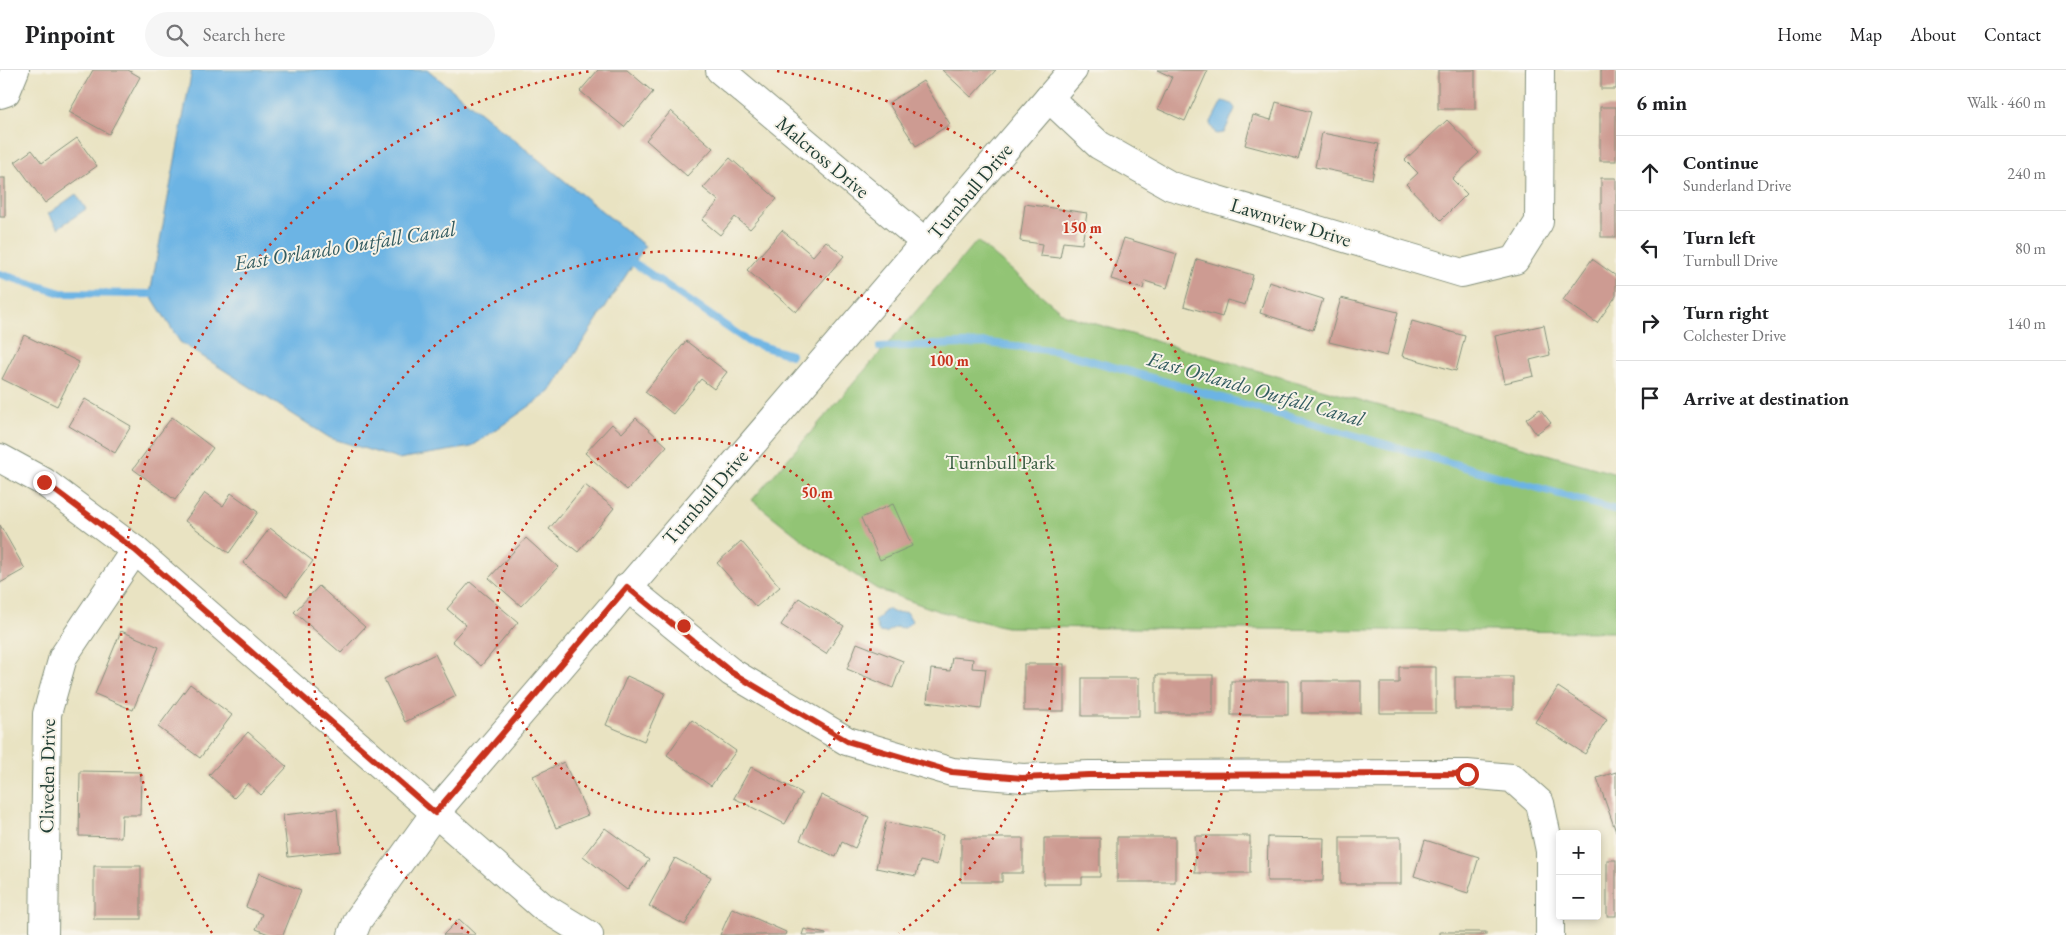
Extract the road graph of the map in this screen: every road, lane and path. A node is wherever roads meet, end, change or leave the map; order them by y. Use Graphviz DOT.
graph roads {
  1 [pos="15,70"];
  2 [pos="720,70"];
  3 [pos="1073,70"];
  4 [pos="1540,70"];
  5 [pos="0,94"];
  6 [pos="1049,98"];
  7 [pos="926,244"];
  8 [pos="0,458"];
  9 [pos="135,550"];
  10 [pos="627,587"];
  11 [pos="435,813"];
  12 [pos="44,935"];
  13 [pos="352,935"];
  14 [pos="589,935"];
  15 [pos="1550,935"];
  1 -- 5 [label="street"];
  2 -- 7 [label="street, Malcross Drive"];
  3 -- 6 [label="street, Turnbull Drive"];
  4 -- 6 [label="street, Lawnview Drive"];
  6 -- 7 [label="street, Turnbull Drive"];
  7 -- 10 [label="street, Turnbull Drive"];
  8 -- 9 [label="street"];
  9 -- 11 [label="street"];
  9 -- 12 [label="street, Cliveden Drive"];
  10 -- 11 [label="street, Turnbull Drive"];
  10 -- 15 [label="street"];
  11 -- 13 [label="street, Turnbull Drive"];
  11 -- 14 [label="street"];
}
